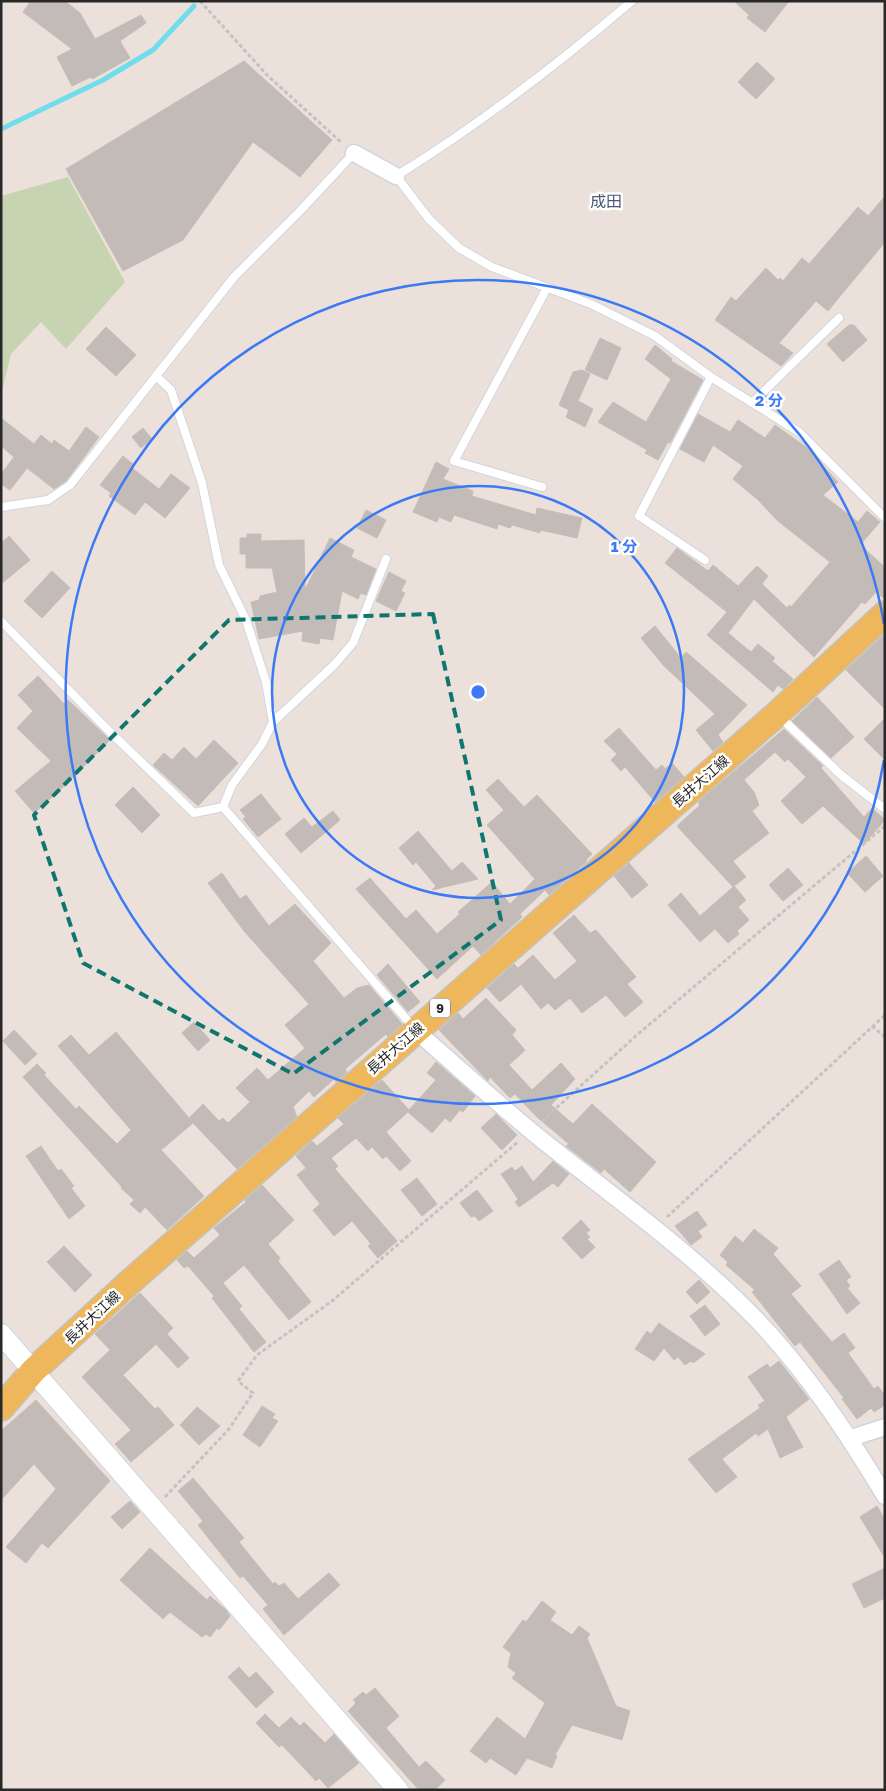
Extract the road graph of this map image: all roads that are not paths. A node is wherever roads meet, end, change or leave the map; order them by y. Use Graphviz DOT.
graph roads {
  1 [pos="632,1"];
  2 [pos="354,153"];
  3 [pos="396,176"];
  4 [pos="547,288"];
  5 [pos="839,318"];
  6 [pos="156,376"];
  7 [pos="711,377"];
  8 [pos="752,403"];
  9 [pos="542,487"];
  10 [pos="1,506"];
  11 [pos="885,518"];
  12 [pos="386,559"];
  13 [pos="705,560"];
  14 [pos="885,614"];
  15 [pos="1,621"];
  16 [pos="777,714"];
  17 [pos="273,722"];
  18 [pos="223,808"];
  19 [pos="885,809"];
  20 [pos="415,1030"];
  21 [pos="1,1334"];
  22 [pos="34,1370"];
  23 [pos="1,1408"];
  24 [pos="885,1427"];
  25 [pos="851,1438"];
  26 [pos="885,1496"];
  27 [pos="398,1790"];
  1 -- 3 [label="lane"];
  2 -- 3 [label="street"];
  2 -- 6 [label="lane"];
  3 -- 4 [label="lane"];
  4 -- 7 [label="lane"];
  4 -- 9 [label="lane"];
  5 -- 8 [label="lane"];
  6 -- 10 [label="lane"];
  6 -- 17 [label="lane"];
  7 -- 8 [label="lane"];
  7 -- 13 [label="lane"];
  8 -- 11 [label="lane"];
  12 -- 17 [label="lane"];
  14 -- 16 [label="main road, 長井大江線 / 9"];
  15 -- 18 [label="lane"];
  16 -- 19 [label="lane"];
  16 -- 20 [label="main road, 長井大江線 / 9"];
  17 -- 18 [label="lane"];
  18 -- 20 [label="lane"];
  20 -- 22 [label="main road, 長井大江線 / 9"];
  20 -- 25 [label="street"];
  21 -- 22 [label="street"];
  22 -- 23 [label="main road, 長井大江線 / 9"];
  22 -- 27 [label="street"];
  24 -- 25 [label="street"];
  25 -- 26 [label="street"];
}
